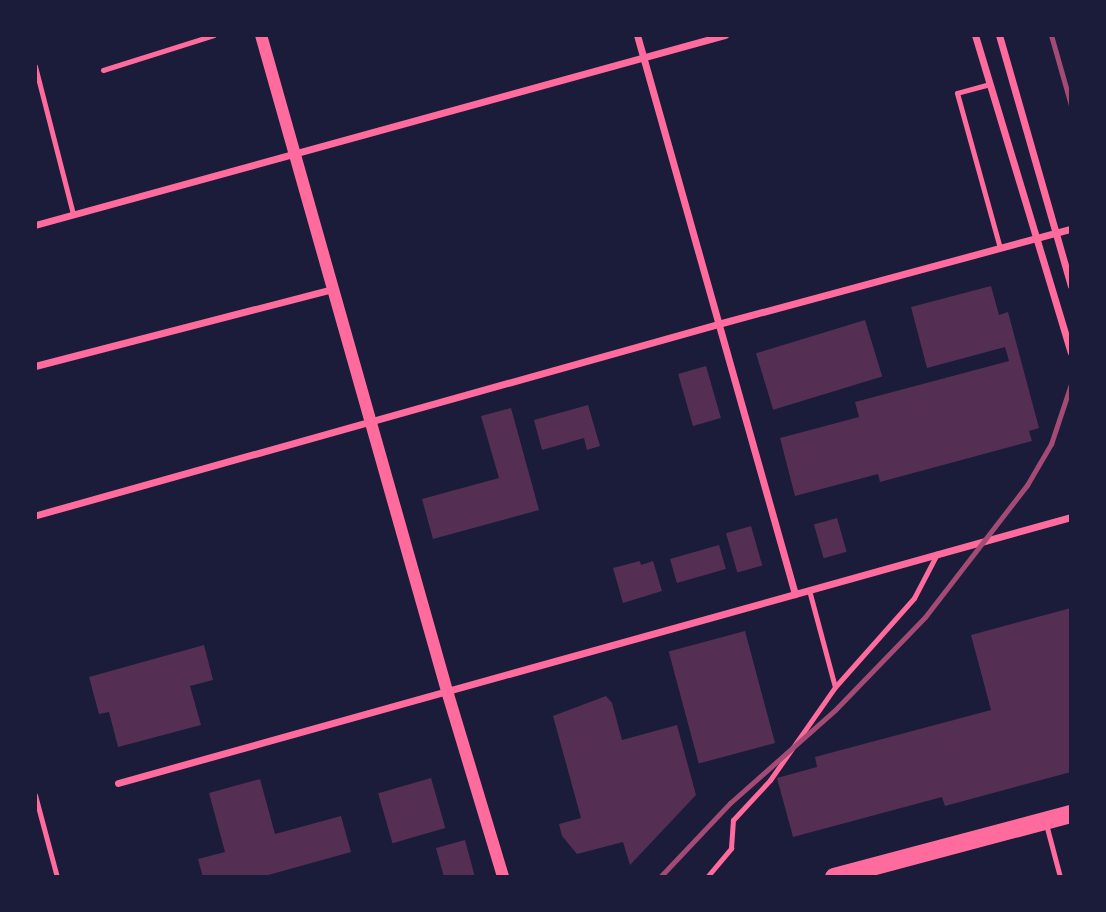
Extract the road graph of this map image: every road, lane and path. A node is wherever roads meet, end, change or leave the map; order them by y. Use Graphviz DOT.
graph roads {
  1 [pos="214,35"];
  2 [pos="261,35"];
  3 [pos="637,35"];
  4 [pos="725,35"];
  5 [pos="975,35"];
  6 [pos="999,35"];
  7 [pos="643,57"];
  8 [pos="35,66"];
  9 [pos="103,70"];
  10 [pos="990,84"];
  11 [pos="294,152"];
  12 [pos="73,214"];
  13 [pos="35,225"];
  14 [pos="1071,229"];
  15 [pos="1058,233"];
  16 [pos="1036,238"];
  17 [pos="1000,248"];
  18 [pos="1071,286"];
  19 [pos="332,289"];
  20 [pos="718,324"];
  21 [pos="1071,352"];
  22 [pos="35,366"];
  23 [pos="371,420"];
  24 [pos="37,515"];
  25 [pos="1071,517"];
  26 [pos="937,554"];
  27 [pos="809,590"];
  28 [pos="795,594"];
  29 [pos="835,687"];
  30 [pos="447,691"];
  31 [pos="118,783"];
  32 [pos="35,795"];
  33 [pos="1071,814"];
  34 [pos="1045,821"];
  35 [pos="883,871"];
  36 [pos="57,877"];
  37 [pos="503,877"];
  38 [pos="707,877"];
  39 [pos="834,877"];
  40 [pos="1060,877"];
  1 -- 9 [label="lane"];
  2 -- 11 [label="street"];
  3 -- 7 [label="street"];
  4 -- 7 [label="street"];
  5 -- 10 [label="street"];
  6 -- 15 [label="street"];
  7 -- 11 [label="street"];
  7 -- 20 [label="street"];
  8 -- 12 [label="lane"];
  10 -- 16 [label="street"];
  10 -- 17 [label="lane"];
  11 -- 12 [label="street"];
  11 -- 19 [label="street"];
  12 -- 13 [label="street"];
  14 -- 15 [label="street"];
  15 -- 16 [label="street"];
  15 -- 18 [label="street"];
  16 -- 17 [label="street"];
  16 -- 21 [label="street"];
  17 -- 20 [label="street"];
  19 -- 22 [label="street"];
  19 -- 23 [label="street"];
  20 -- 23 [label="street"];
  20 -- 28 [label="street"];
  23 -- 24 [label="street"];
  23 -- 30 [label="street"];
  25 -- 26 [label="street"];
  26 -- 27 [label="street"];
  26 -- 29 [label="lane"];
  27 -- 28 [label="street"];
  27 -- 29 [label="lane"];
  28 -- 30 [label="street"];
  29 -- 38 [label="lane"];
  30 -- 31 [label="street"];
  30 -- 37 [label="street"];
  32 -- 36 [label="lane"];
  33 -- 34 [label="main road"];
  34 -- 35 [label="main road"];
  34 -- 40 [label="lane"];
  35 -- 39 [label="main road"];
}
